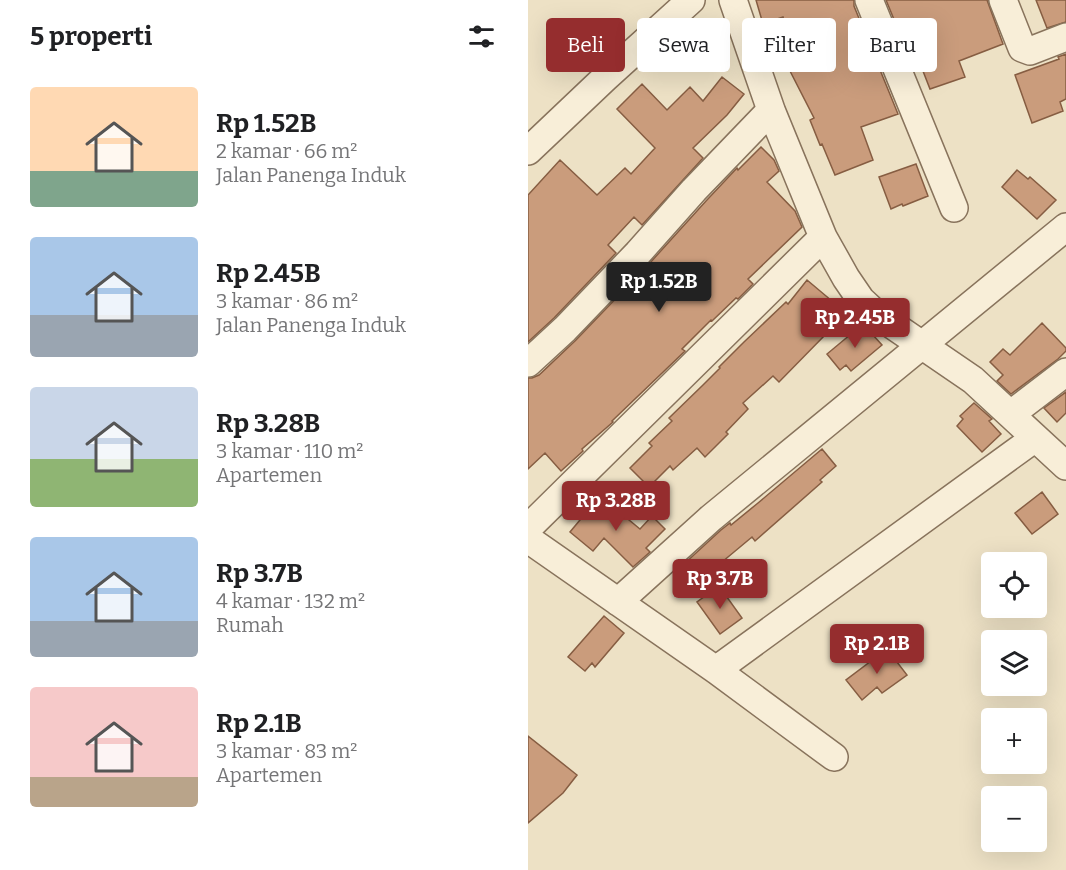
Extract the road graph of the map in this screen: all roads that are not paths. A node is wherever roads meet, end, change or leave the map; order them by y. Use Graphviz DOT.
graph roads {
  1 [pos="691,0"];
  2 [pos="733,0"];
  3 [pos="869,0"];
  4 [pos="1003,0"];
  5 [pos="1066,37"];
  6 [pos="771,110"];
  7 [pos="528,151"];
  8 [pos="954,208"];
  9 [pos="1066,226"];
  10 [pos="823,237"];
  11 [pos="922,345"];
  12 [pos="528,363"];
  13 [pos="1066,372"];
  14 [pos="1011,414"];
  15 [pos="1035,438"];
  16 [pos="1066,466"];
  17 [pos="528,528"];
  18 [pos="528,539"];
  19 [pos="618,602"];
  20 [pos="716,669"];
  21 [pos="834,757"];
  1 -- 7 [label="street"];
  2 -- 6 [label="street"];
  3 -- 8 [label="street"];
  4 -- 5 [label="street"];
  6 -- 10 [label="street"];
  6 -- 12 [label="street"];
  9 -- 11 [label="street"];
  10 -- 11 [label="street"];
  10 -- 17 [label="street"];
  11 -- 14 [label="street"];
  11 -- 19 [label="street"];
  13 -- 14 [label="street"];
  14 -- 15 [label="street"];
  15 -- 16 [label="street"];
  15 -- 20 [label="street"];
  18 -- 19 [label="street"];
  19 -- 20 [label="street"];
  20 -- 21 [label="street"];
}
